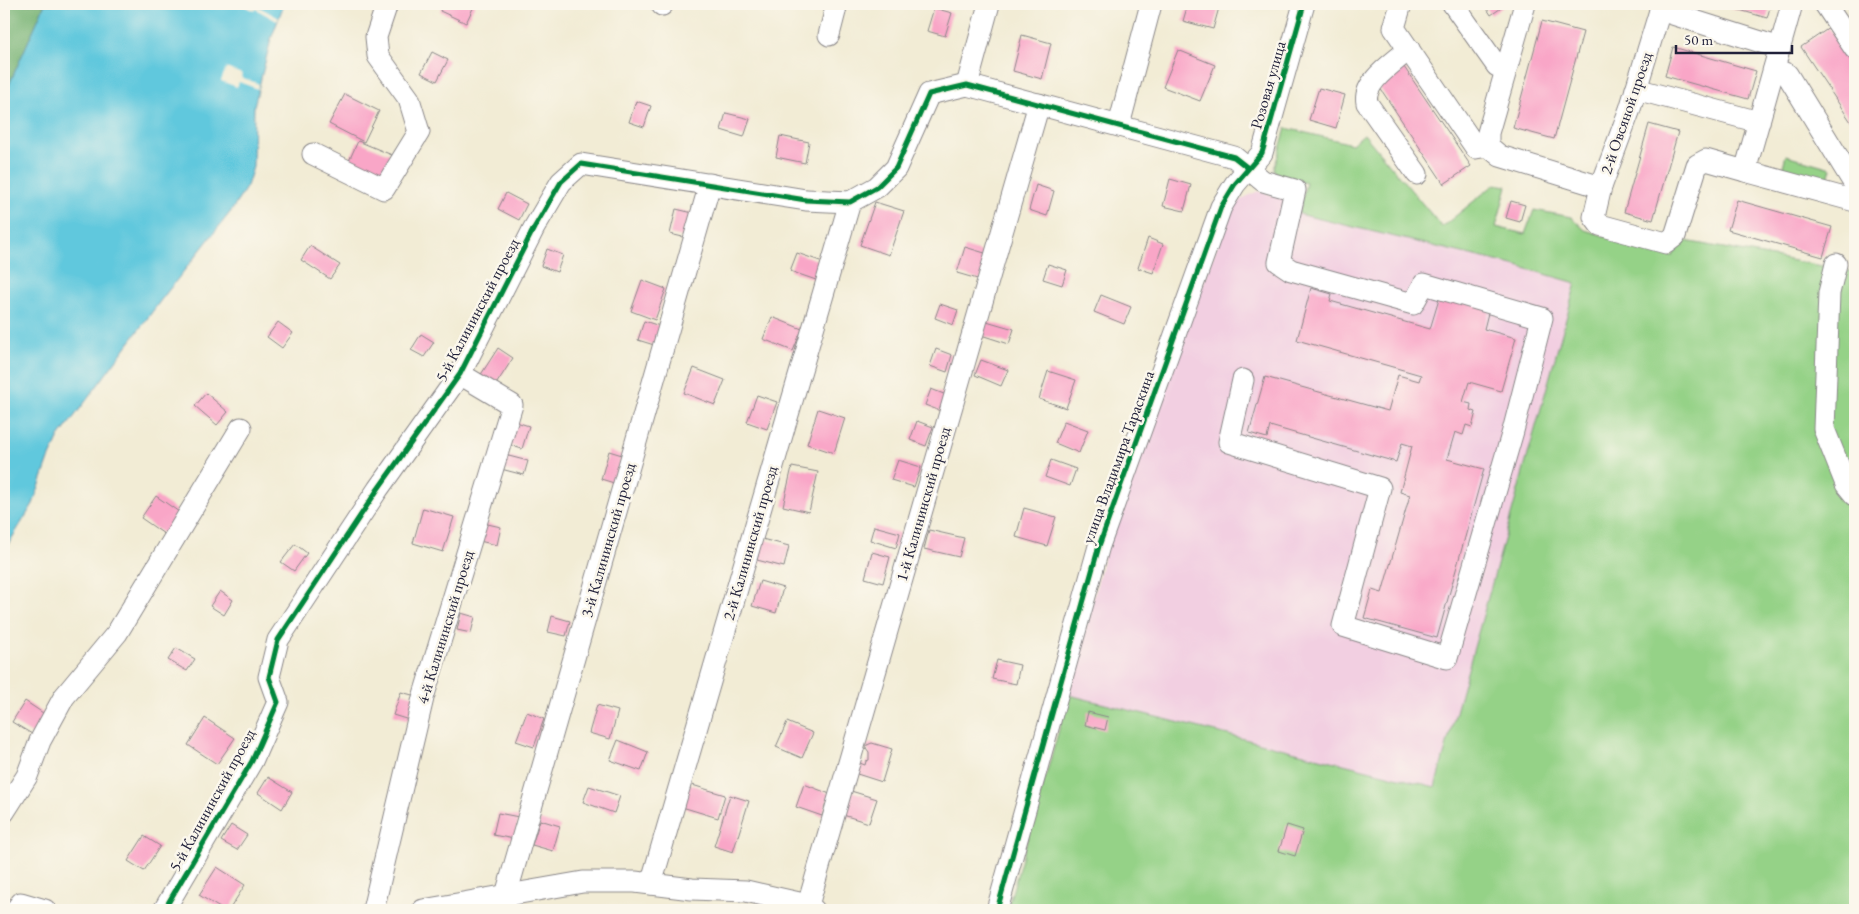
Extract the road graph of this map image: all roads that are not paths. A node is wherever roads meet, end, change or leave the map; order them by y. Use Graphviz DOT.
graph roads {
  1 [pos="387,4"];
  2 [pos="837,4"];
  3 [pos="989,4"];
  4 [pos="1151,4"];
  5 [pos="1304,4"];
  6 [pos="1401,4"];
  7 [pos="1454,4"];
  8 [pos="1525,4"];
  9 [pos="1792,4"];
  10 [pos="1825,4"];
  11 [pos="1661,7"];
  12 [pos="829,35"];
  13 [pos="1780,48"];
  14 [pos="1408,49"];
  15 [pos="1855,49"];
  16 [pos="1506,69"];
  17 [pos="1774,69"];
  18 [pos="967,85"];
  19 [pos="1636,89"];
  20 [pos="1039,104"];
  21 [pos="1759,122"];
  22 [pos="1119,125"];
  23 [pos="1488,146"];
  24 [pos="313,154"];
  25 [pos="1248,168"];
  26 [pos="1745,171"];
  27 [pos="1417,174"];
  28 [pos="710,184"];
  29 [pos="1855,185"];
  30 [pos="1601,188"];
  31 [pos="1855,201"];
  32 [pos="850,202"];
  33 [pos="1836,264"];
  34 [pos="460,374"];
  35 [pos="1243,380"];
  36 [pos="241,428"];
  37 [pos="1855,495"];
  38 [pos="4,812"];
  39 [pos="651,884"];
  40 [pos="505,903"];
  41 [pos="811,908"];
  42 [pos="16,910"];
  43 [pos="45,910"];
  44 [pos="164,910"];
  45 [pos="373,910"];
  46 [pos="423,910"];
  47 [pos="997,910"];
  1 -- 24 [label="street"];
  2 -- 12 [label="street"];
  3 -- 18 [label="street"];
  4 -- 22 [label="street"];
  5 -- 25 [label="street, Розовая улица"];
  6 -- 14 [label="street"];
  7 -- 16 [label="street"];
  8 -- 16 [label="street"];
  9 -- 13 [label="street"];
  10 -- 15 [label="street"];
  11 -- 13 [label="street"];
  11 -- 19 [label="street, 2-й Овсяной проезд"];
  13 -- 17 [label="street"];
  14 -- 23 [label="street"];
  14 -- 27 [label="street"];
  16 -- 23 [label="street"];
  17 -- 21 [label="street"];
  17 -- 29 [label="street"];
  18 -- 20 [label="street"];
  18 -- 32 [label="street"];
  19 -- 21 [label="street"];
  19 -- 30 [label="street, 2-й Овсяной проезд"];
  20 -- 22 [label="street"];
  20 -- 41 [label="street, 1-й Калининский проезд"];
  21 -- 26 [label="street"];
  22 -- 25 [label="street"];
  23 -- 30 [label="street"];
  25 -- 35 [label="street"];
  25 -- 47 [label="street, улица Владимира Тараскина"];
  26 -- 30 [label="street, 2-й Овсяной проезд"];
  26 -- 31 [label="street"];
  28 -- 32 [label="street, 5-й Калининский проезд"];
  28 -- 34 [label="street, 5-й Калининский проезд"];
  28 -- 40 [label="street, 3-й Калининский проезд"];
  32 -- 39 [label="street, 2-й Калининский проезд"];
  33 -- 37 [label="street"];
  34 -- 44 [label="street, 5-й Калининский проезд"];
  34 -- 45 [label="street, 4-й Калининский проезд"];
  36 -- 38 [label="street"];
  39 -- 40 [label="street"];
  39 -- 41 [label="street"];
  40 -- 46 [label="street"];
  42 -- 43 [label="street"];
}
